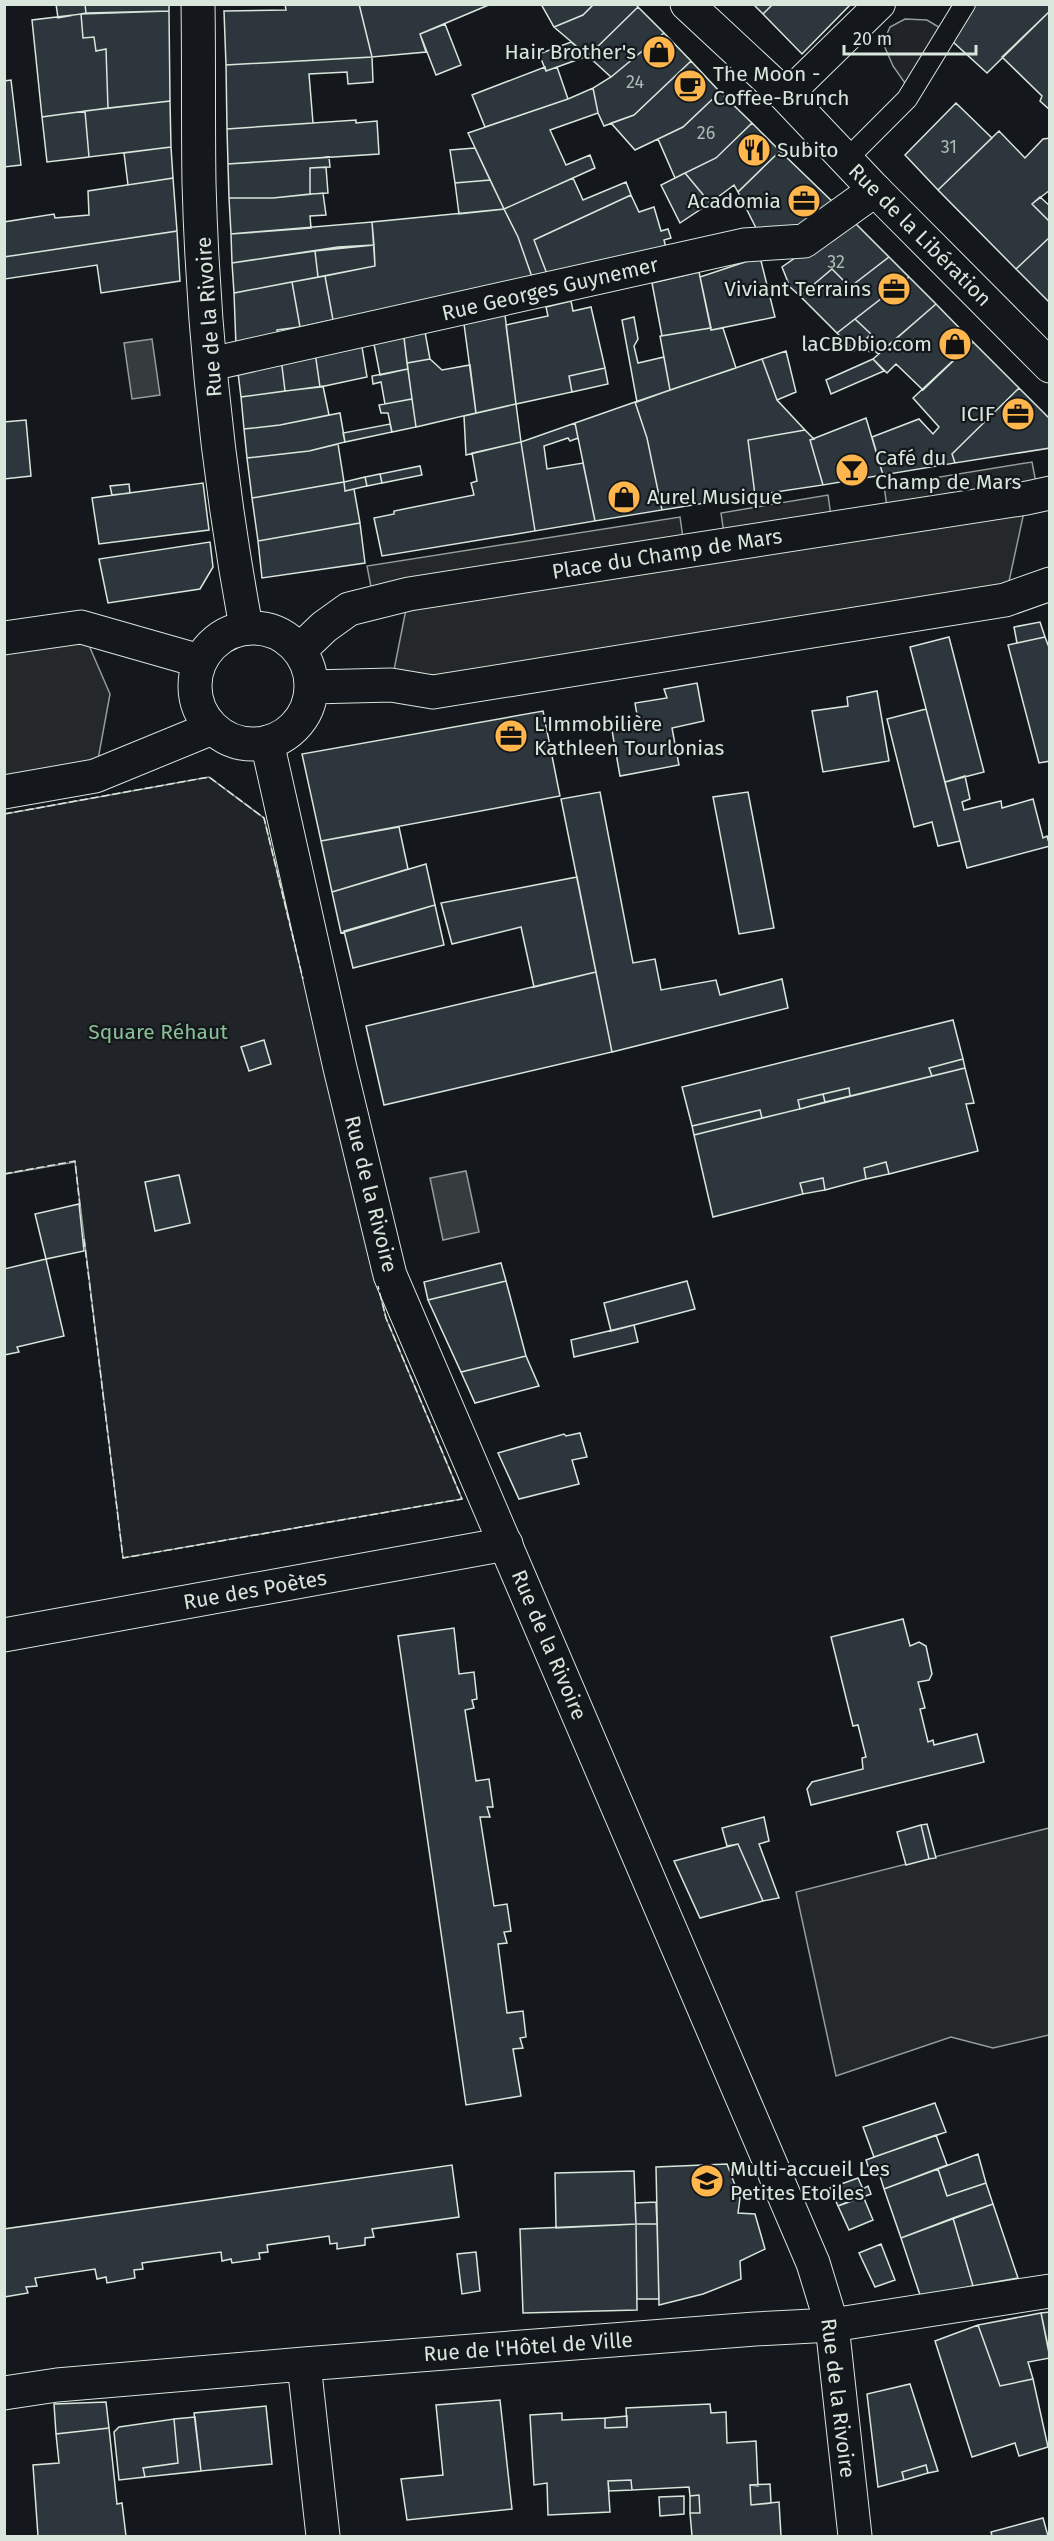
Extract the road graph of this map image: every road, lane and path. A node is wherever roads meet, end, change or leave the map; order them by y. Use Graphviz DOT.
graph roads {
  1 [pos="198,4"];
  2 [pos="687,4"];
  3 [pos="880,4"];
  4 [pos="965,4"];
  5 [pos="786,96"];
  6 [pos="846,160"];
  7 [pos="875,190"];
  8 [pos="211,364"];
  9 [pos="1050,366"];
  10 [pos="1050,493"];
  11 [pos="1050,584"];
  12 [pos="246,627"];
  13 [pos="4,638"];
  14 [pos="300,650"];
  15 [pos="200,661"];
  16 [pos="312,687"];
  17 [pos="212,728"];
  18 [pos="267,742"];
  19 [pos="4,792"];
  20 [pos="506,1544"];
  21 [pos="4,1635"];
  22 [pos="1050,2291"];
  23 [pos="832,2325"];
  24 [pos="304,2364"];
  25 [pos="4,2393"];
  26 [pos="323,2536"];
  27 [pos="855,2536"];
  1 -- 8 [label="street, Rue de la Rivoire"];
  2 -- 5 [label="street, Rue de la Libération"];
  3 -- 5 [label="street"];
  4 -- 6 [label="lane"];
  5 -- 6 [label="street, Rue de la Libération"];
  6 -- 7 [label="street, Rue de la Libération"];
  7 -- 8 [label="street, Rue Georges Guynemer"];
  7 -- 9 [label="street, Rue de la Libération"];
  8 -- 12 [label="street, Rue de la Rivoire"];
  10 -- 14 [label="street, Place du Champ de Mars"];
  11 -- 16 [label="street"];
  12 -- 14 [label="street"];
  12 -- 15 [label="street"];
  13 -- 15 [label="street"];
  14 -- 16 [label="street"];
  15 -- 17 [label="street"];
  16 -- 18 [label="street"];
  17 -- 18 [label="street"];
  17 -- 19 [label="street"];
  18 -- 20 [label="street, Rue de la Rivoire"];
  20 -- 21 [label="street, Rue des Poètes"];
  20 -- 23 [label="street, Rue de la Rivoire"];
  22 -- 23 [label="street, Rue de l'Hôtel de Ville"];
  23 -- 24 [label="street, Rue de l'Hôtel de Ville"];
  23 -- 27 [label="street, Rue de la Rivoire"];
  24 -- 25 [label="street, Rue de l'Hôtel de Ville"];
  24 -- 26 [label="street"];
}
